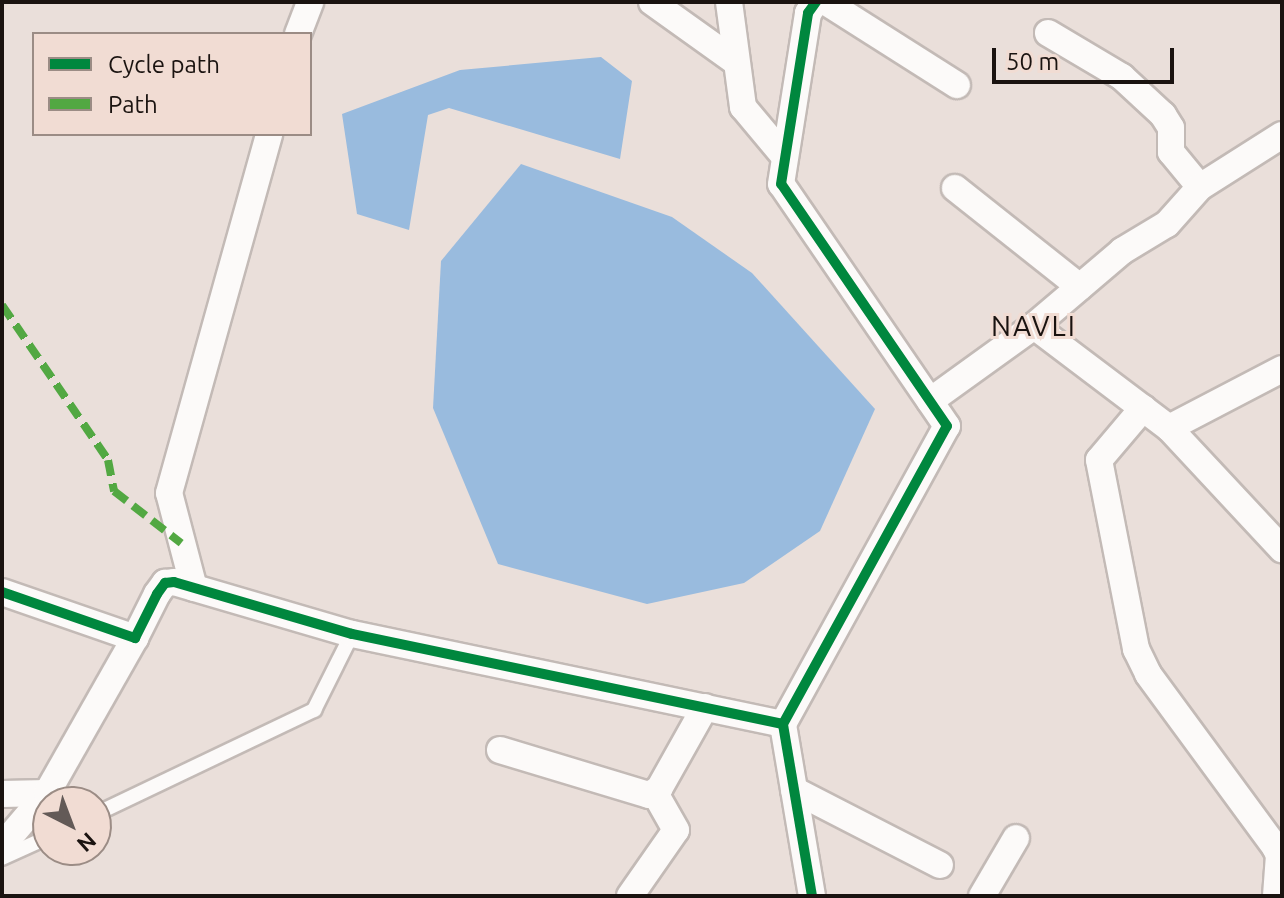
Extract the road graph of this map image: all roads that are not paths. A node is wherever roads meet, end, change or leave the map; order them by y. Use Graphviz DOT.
graph roads {
  1 [pos="310,2"];
  2 [pos="652,2"];
  3 [pos="729,2"];
  4 [pos="816,2"];
  5 [pos="826,2"];
  6 [pos="299,32"];
  7 [pos="1048,33"];
  8 [pos="736,62"];
  9 [pos="957,85"];
  10 [pos="1282,135"];
  11 [pos="265,137"];
  12 [pos="785,157"];
  13 [pos="1200,187"];
  14 [pos="955,188"];
  15 [pos="1080,287"];
  16 [pos="1034,326"];
  17 [pos="1282,369"];
  18 [pos="930,401"];
  19 [pos="1143,408"];
  20 [pos="1169,428"];
  21 [pos="1282,549"];
  22 [pos="194,588"];
  23 [pos="2,592"];
  24 [pos="352,634"];
  25 [pos="135,638"];
  26 [pos="705,707"];
  27 [pos="783,724"];
  28 [pos="500,750"];
  29 [pos="51,786"];
  30 [pos="794,790"];
  31 [pos="32,793"];
  32 [pos="655,793"];
  33 [pos="2,794"];
  34 [pos="112,806"];
  35 [pos="32,811"];
  36 [pos="1016,838"];
  37 [pos="32,844"];
  38 [pos="2,846"];
  39 [pos="2,858"];
  40 [pos="940,865"];
  41 [pos="630,896"];
  42 [pos="812,896"];
  43 [pos="982,896"];
  44 [pos="1276,896"];
  1 -- 6 [label="street"];
  2 -- 8 [label="street"];
  3 -- 8 [label="street"];
  4 -- 12 [label="street"];
  5 -- 9 [label="street"];
  7 -- 13 [label="street"];
  8 -- 12 [label="street"];
  10 -- 13 [label="street"];
  11 -- 22 [label="street"];
  12 -- 18 [label="street"];
  13 -- 15 [label="street"];
  14 -- 15 [label="street"];
  15 -- 16 [label="street"];
  16 -- 18 [label="street"];
  16 -- 19 [label="street"];
  17 -- 20 [label="street"];
  18 -- 27 [label="street"];
  19 -- 20 [label="street"];
  19 -- 44 [label="street"];
  20 -- 21 [label="street"];
  22 -- 24 [label="street"];
  22 -- 25 [label="street"];
  23 -- 25 [label="street"];
  24 -- 26 [label="street"];
  24 -- 34 [label="lane"];
  25 -- 29 [label="street"];
  26 -- 27 [label="street"];
  26 -- 32 [label="street"];
  27 -- 30 [label="street"];
  28 -- 32 [label="street"];
  30 -- 40 [label="street"];
  30 -- 42 [label="street"];
  31 -- 33 [label="street"];
  32 -- 41 [label="street"];
  35 -- 38 [label="street"];
  36 -- 43 [label="street"];
  37 -- 39 [label="lane"];
}
